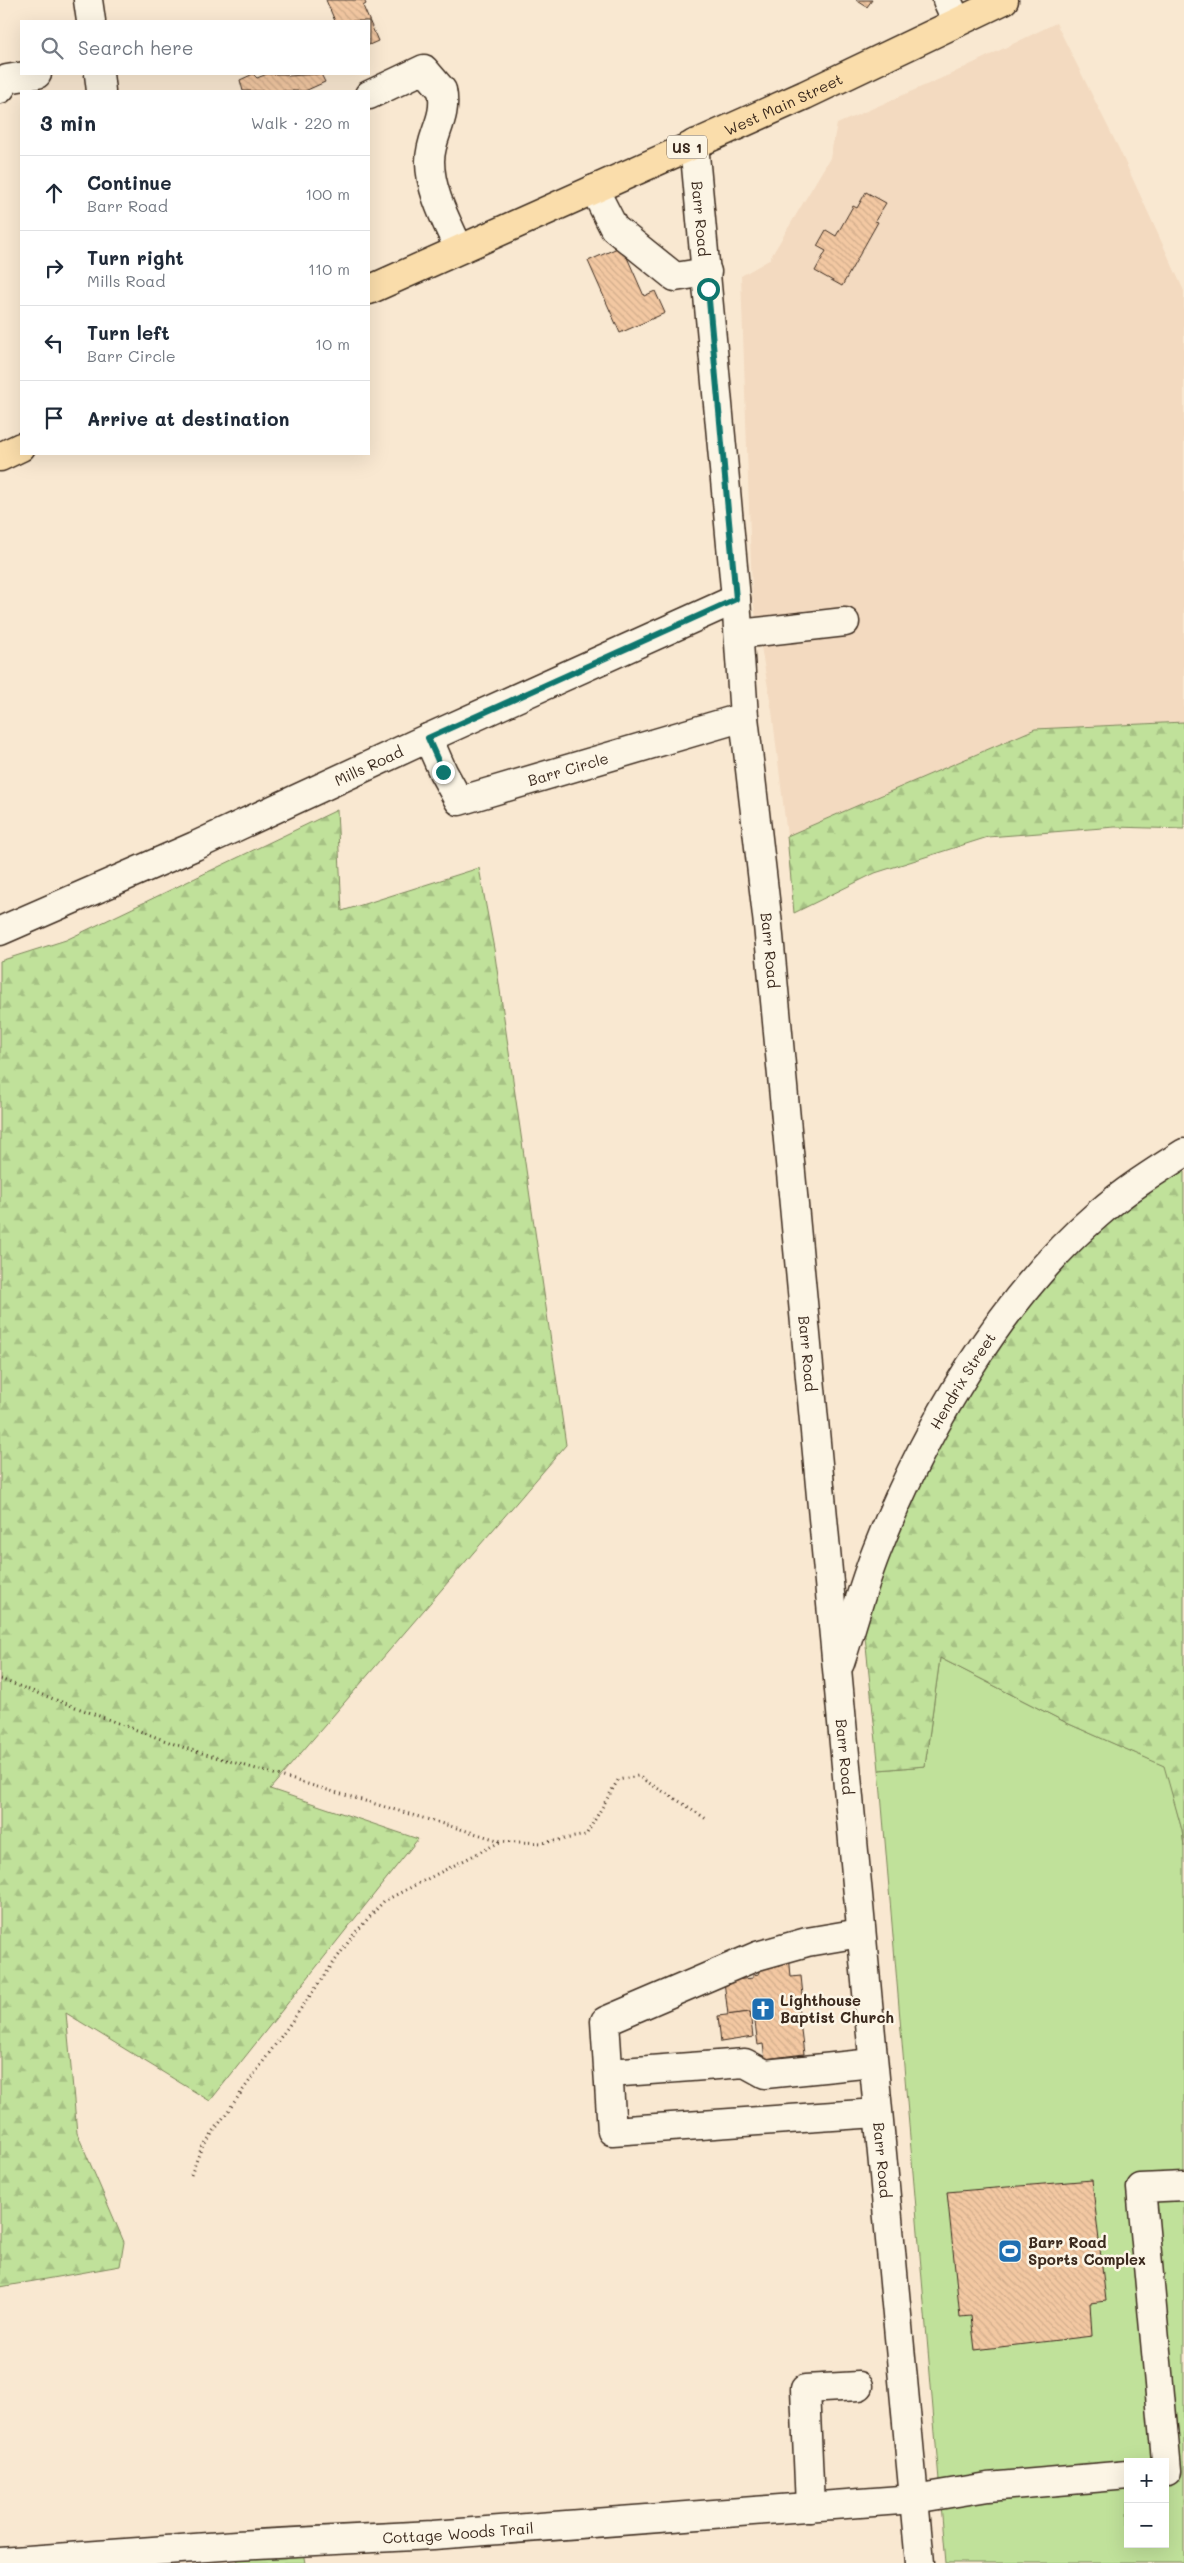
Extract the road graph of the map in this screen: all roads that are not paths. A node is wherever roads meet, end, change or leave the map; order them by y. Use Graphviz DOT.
graph roads {
  1 [pos="88,0"];
  2 [pos="1004,0"];
  3 [pos="952,11"];
  4 [pos="91,20"];
  5 [pos="30,75"];
  6 [pos="99,75"];
  7 [pos="0,90"];
  8 [pos="101,90"];
  9 [pos="370,95"];
  10 [pos="694,144"];
  11 [pos="594,189"];
  12 [pos="459,250"];
  13 [pos="707,272"];
  14 [pos="370,290"];
  15 [pos="20,447"];
  16 [pos="0,457"];
  17 [pos="736,599"];
  18 [pos="845,622"];
  19 [pos="739,634"];
  20 [pos="744,717"];
  21 [pos="428,738"];
  22 [pos="0,931"];
  23 [pos="1184,1153"];
  24 [pos="836,1674"];
  25 [pos="860,1933"];
  26 [pos="873,2063"];
  27 [pos="609,2074"];
  28 [pos="877,2113"];
  29 [pos="1184,2186"];
  30 [pos="859,2386"];
  31 [pos="1172,2471"];
  32 [pos="1124,2475"];
  33 [pos="914,2499"];
  34 [pos="810,2507"];
  35 [pos="0,2562"];
  36 [pos="920,2563"];
  1 -- 4 [label="street"];
  2 -- 3 [label="main road, West Main Street / US 1"];
  3 -- 10 [label="main road, West Main Street / US 1"];
  5 -- 7 [label="street"];
  6 -- 8 [label="street"];
  9 -- 12 [label="street"];
  10 -- 11 [label="main road, West Main Street / US 1"];
  10 -- 13 [label="street, Barr Road"];
  11 -- 12 [label="main road, West Main Street / US 1"];
  11 -- 13 [label="street"];
  12 -- 14 [label="main road, West Main Street / US 1"];
  13 -- 17 [label="street, Barr Road"];
  15 -- 16 [label="main road"];
  17 -- 19 [label="street, Barr Road"];
  17 -- 21 [label="street, Mills Road"];
  18 -- 19 [label="street"];
  19 -- 20 [label="street, Barr Road"];
  20 -- 21 [label="street, Barr Circle"];
  20 -- 24 [label="street, Barr Road"];
  21 -- 22 [label="street, Mills Road"];
  23 -- 24 [label="street, Hendrix Street"];
  24 -- 25 [label="street, Barr Road"];
  25 -- 26 [label="street, Barr Road"];
  25 -- 27 [label="street"];
  26 -- 27 [label="street"];
  26 -- 28 [label="street, Barr Road"];
  27 -- 28 [label="street"];
  28 -- 33 [label="street, Barr Road"];
  29 -- 31 [label="street"];
  30 -- 34 [label="street"];
  32 -- 33 [label="street, Cottage Woods Trail"];
  33 -- 34 [label="street, Cottage Woods Trail"];
  33 -- 36 [label="street, Barr Road"];
  34 -- 35 [label="street, Cottage Woods Trail"];
}
